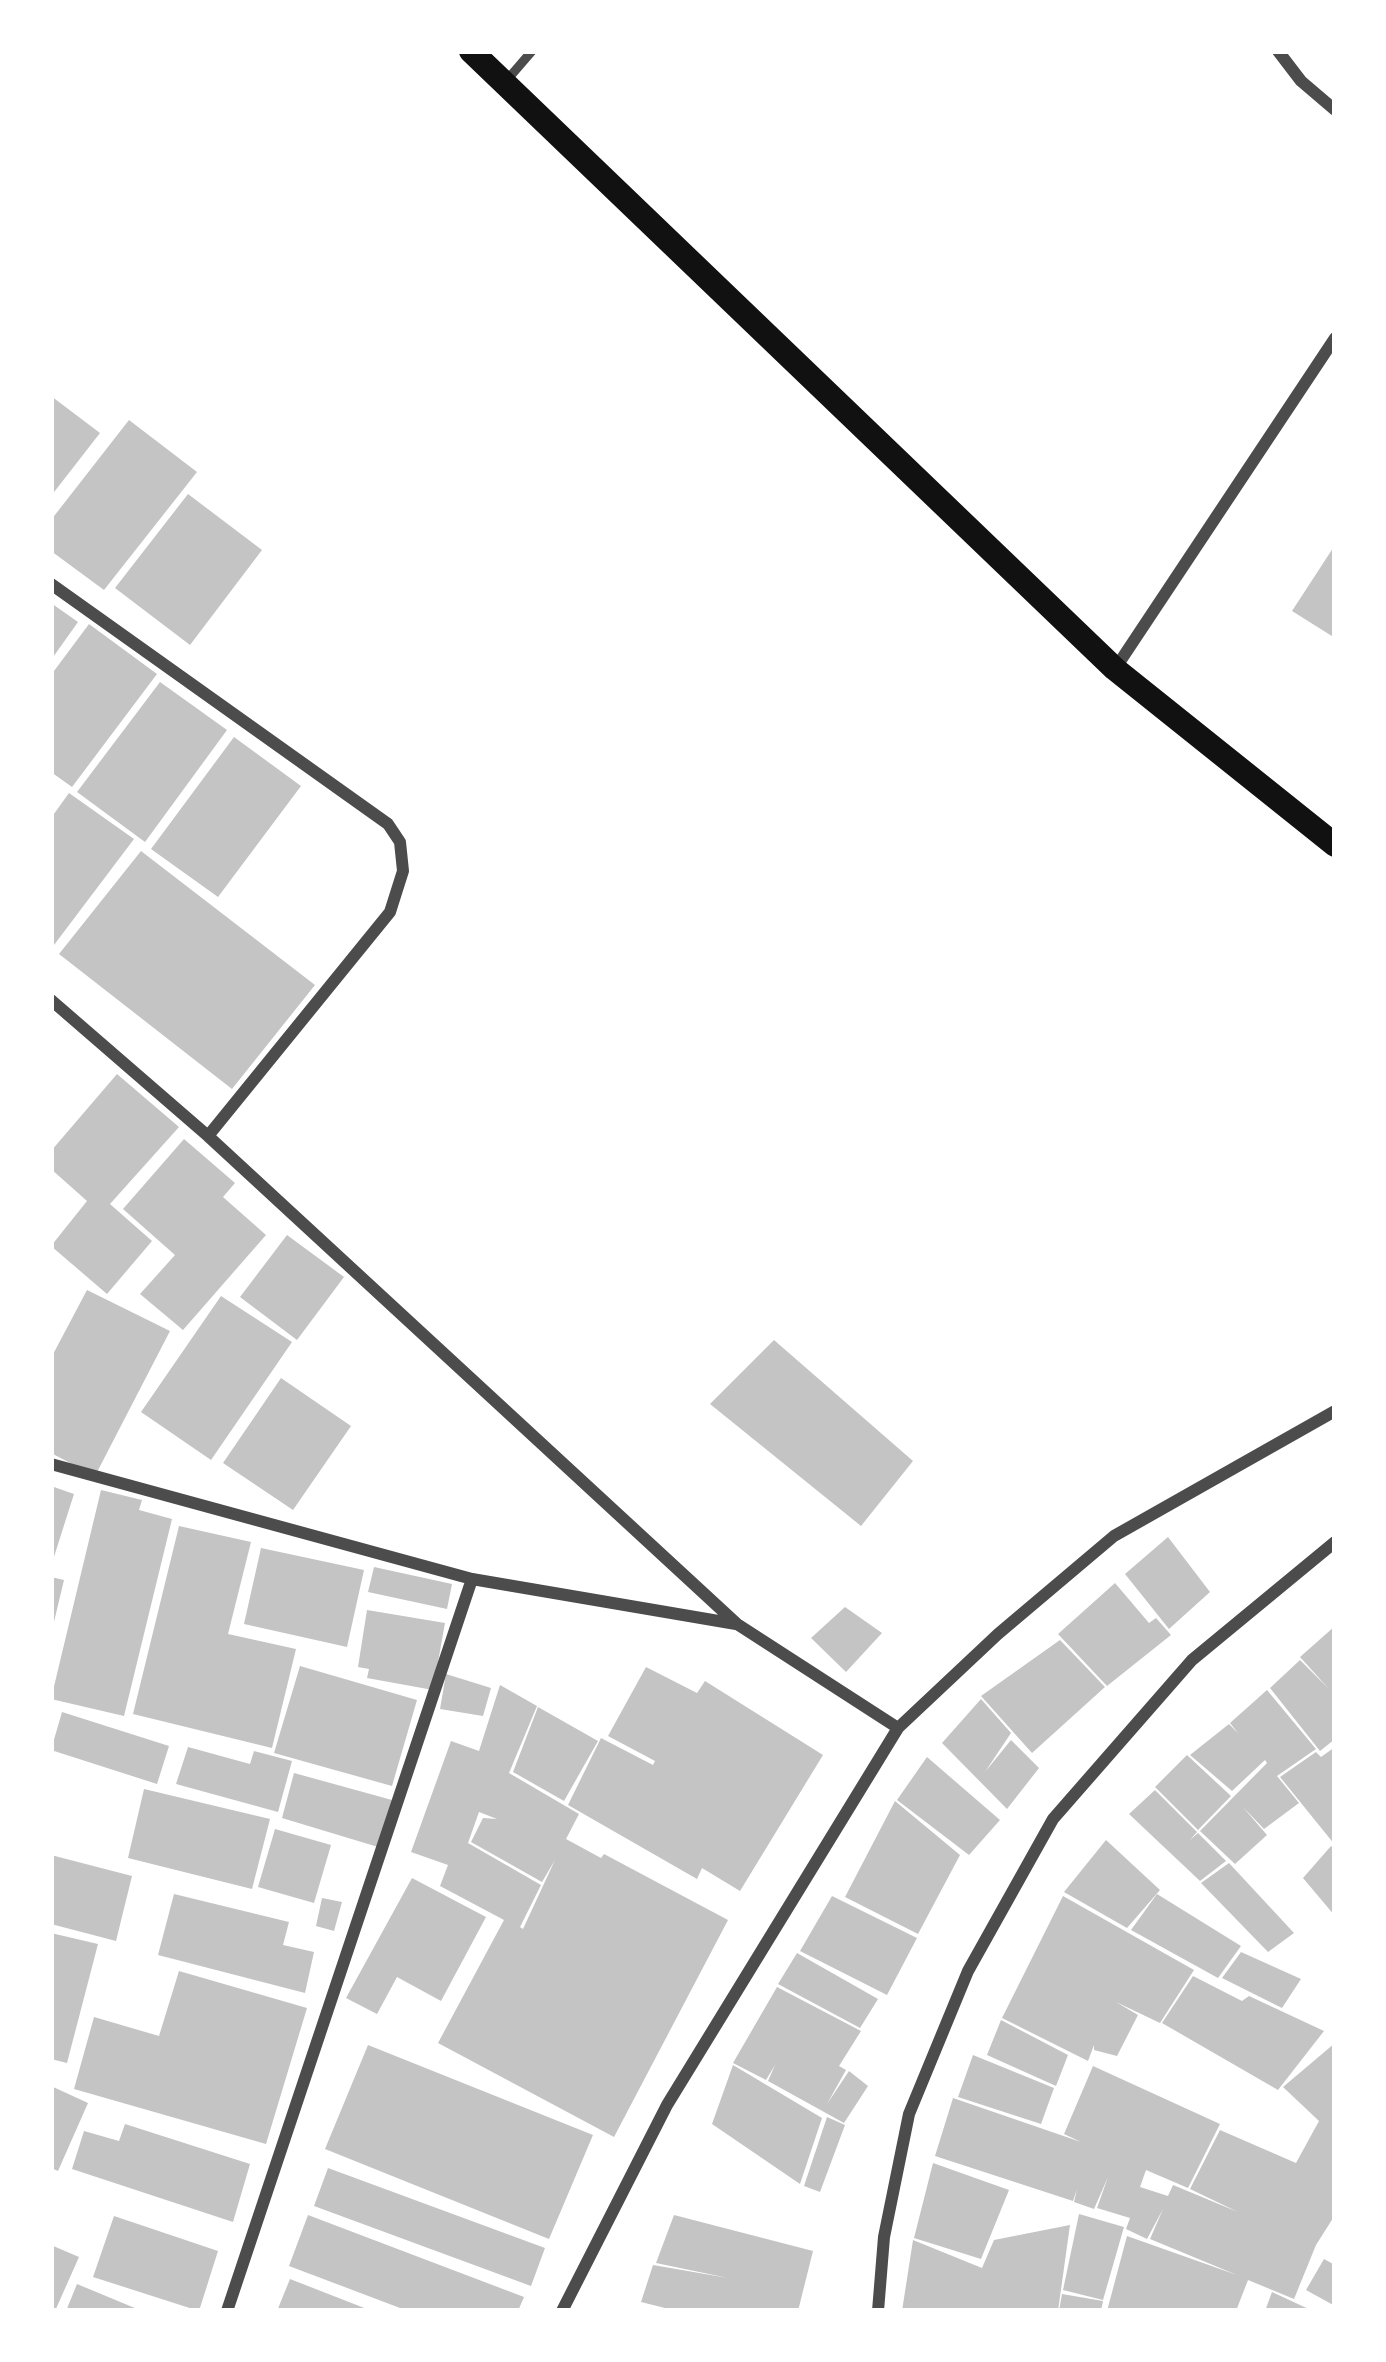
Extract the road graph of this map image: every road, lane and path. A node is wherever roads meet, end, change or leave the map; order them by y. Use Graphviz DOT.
graph roads {
  1 [pos="471,51"];
  2 [pos="532,51"];
  3 [pos="1278,51"];
  4 [pos="503,84"];
  5 [pos="1335,110"];
  6 [pos="1335,338"];
  7 [pos="51,584"];
  8 [pos="1115,669"];
  9 [pos="1335,845"];
  10 [pos="51,1000"];
  11 [pos="208,1136"];
  12 [pos="1335,1411"];
  13 [pos="51,1464"];
  14 [pos="1335,1542"];
  15 [pos="472,1579"];
  16 [pos="737,1624"];
  17 [pos="898,1728"];
  18 [pos="227,2311"];
  19 [pos="562,2311"];
  20 [pos="878,2311"];
  1 -- 4 [label="main road"];
  2 -- 4 [label="lane"];
  3 -- 5 [label="street"];
  4 -- 8 [label="main road"];
  6 -- 8 [label="street"];
  7 -- 11 [label="street"];
  8 -- 9 [label="main road"];
  10 -- 11 [label="street"];
  11 -- 16 [label="street"];
  12 -- 17 [label="street"];
  13 -- 15 [label="street"];
  14 -- 20 [label="street"];
  15 -- 16 [label="street"];
  15 -- 18 [label="street"];
  16 -- 17 [label="street"];
  17 -- 19 [label="street"];
}
